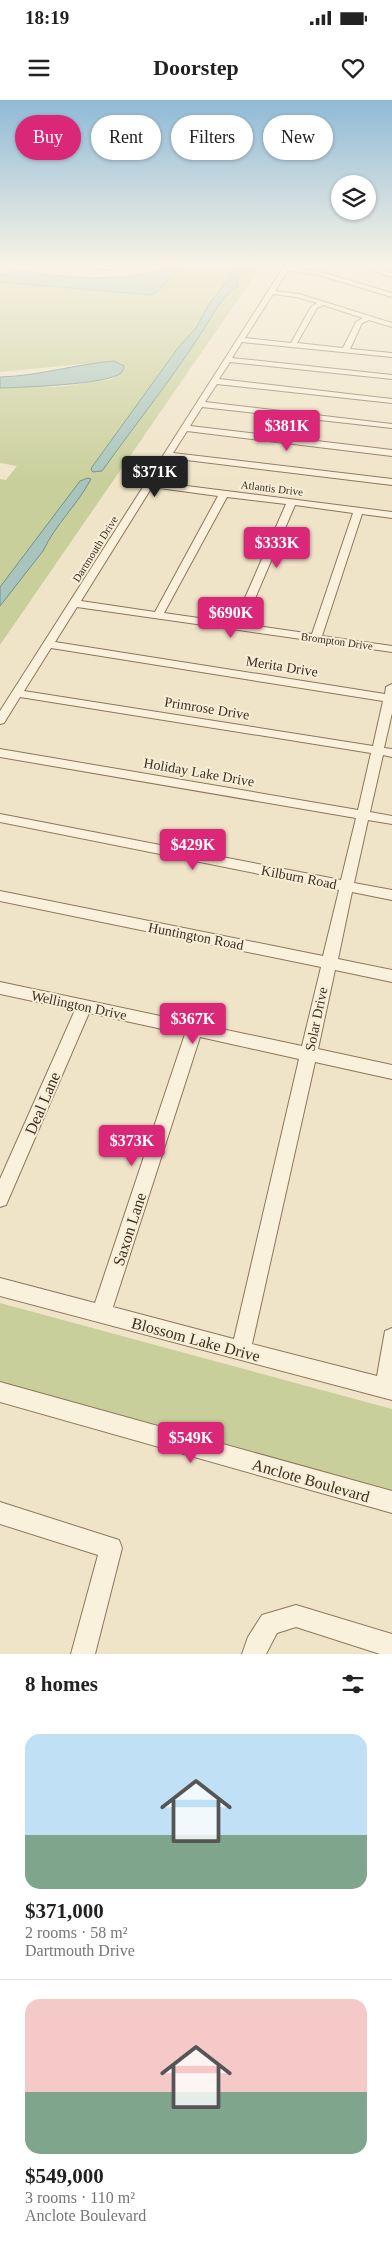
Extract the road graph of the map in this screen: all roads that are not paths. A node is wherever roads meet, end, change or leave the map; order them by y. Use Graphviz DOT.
graph roads {
  1 [pos="244,336"];
  2 [pos="298,336"];
  3 [pos="352,336"];
  4 [pos="241,340"];
  5 [pos="293,345"];
  6 [pos="345,351"];
  7 [pos="392,355"];
  8 [pos="228,360"];
  9 [pos="392,377"];
  10 [pos="214,382"];
  11 [pos="392,401"];
  12 [pos="200,404"];
  13 [pos="392,426"];
  14 [pos="184,428"];
  15 [pos="392,453"];
  16 [pos="168,454"];
  17 [pos="392,482"];
  18 [pos="149,484"];
  19 [pos="224,493"];
  20 [pos="292,502"];
  21 [pos="358,511"];
  22 [pos="392,515"];
  23 [pos="74,603"];
  24 [pos="158,616"];
  25 [pos="238,627"];
  26 [pos="316,638"];
  27 [pos="48,644"];
  28 [pos="392,649"];
  29 [pos="17,693"];
  30 [pos="391,695"];
  31 [pos="0,720"];
  32 [pos="385,752"];
  33 [pos="0,753"];
  34 [pos="362,814"];
  35 [pos="0,818"];
  36 [pos="392,820"];
  37 [pos="346,886"];
  38 [pos="392,894"];
  39 [pos="0,896"];
  40 [pos="328,963"];
  41 [pos="392,976"];
  42 [pos="0,988"];
  43 [pos="84,1006"];
  44 [pos="194,1030"];
  45 [pos="309,1054"];
  46 [pos="392,1072"];
  47 [pos="0,1199"];
  48 [pos="0,1287"];
  49 [pos="101,1314"];
  50 [pos="392,1338"];
  51 [pos="242,1351"];
  52 [pos="388,1389"];
  53 [pos="0,1392"];
  54 [pos="392,1502"];
  55 [pos="0,1514"];
  56 [pos="392,1646"];
  57 [pos="83,1654"];
  58 [pos="254,1654"];
  1 -- 4 [label="street, Dartmouth Drive"];
  2 -- 5 [label="street"];
  3 -- 6 [label="street"];
  4 -- 5 [label="street"];
  4 -- 8 [label="street, Dartmouth Drive"];
  5 -- 6 [label="street"];
  6 -- 7 [label="street"];
  8 -- 9 [label="street"];
  8 -- 10 [label="street, Dartmouth Drive"];
  10 -- 11 [label="street"];
  10 -- 12 [label="street, Dartmouth Drive"];
  12 -- 13 [label="street"];
  12 -- 14 [label="street, Dartmouth Drive"];
  14 -- 15 [label="street"];
  14 -- 16 [label="street, Dartmouth Drive"];
  16 -- 17 [label="street"];
  16 -- 18 [label="street, Dartmouth Drive"];
  18 -- 19 [label="street, Atlantis Drive"];
  18 -- 23 [label="street, Dartmouth Drive"];
  19 -- 20 [label="street, Atlantis Drive"];
  19 -- 24 [label="street"];
  20 -- 21 [label="street, Atlantis Drive"];
  20 -- 25 [label="street"];
  21 -- 22 [label="street, Atlantis Drive"];
  21 -- 26 [label="street"];
  23 -- 24 [label="street, Brompton Drive"];
  23 -- 27 [label="street, Dartmouth Drive"];
  24 -- 25 [label="street, Brompton Drive"];
  25 -- 26 [label="street, Brompton Drive"];
  26 -- 28 [label="street, Brompton Drive"];
  27 -- 29 [label="street, Dartmouth Drive"];
  27 -- 30 [label="street, Merita Drive"];
  29 -- 31 [label="street, Dartmouth Drive"];
  29 -- 32 [label="street, Primrose Drive"];
  30 -- 32 [label="street, Solar Drive"];
  32 -- 34 [label="street, Solar Drive"];
  33 -- 34 [label="street, Holiday Lake Drive"];
  34 -- 36 [label="street, Holiday Lake Drive"];
  34 -- 37 [label="street, Solar Drive"];
  35 -- 37 [label="street, Kilburn Road"];
  37 -- 38 [label="street, Kilburn Road"];
  37 -- 40 [label="street, Solar Drive"];
  39 -- 40 [label="street, Huntington Road"];
  40 -- 41 [label="street, Huntington Road"];
  40 -- 45 [label="street, Solar Drive"];
  42 -- 43 [label="street, Wellington Drive"];
  43 -- 44 [label="street, Wellington Drive"];
  43 -- 47 [label="street, Deal Lane"];
  44 -- 45 [label="street, Wellington Drive"];
  44 -- 49 [label="street, Saxon Lane"];
  45 -- 46 [label="street, Wellington Drive"];
  45 -- 51 [label="street, Solar Drive"];
  48 -- 49 [label="street, Blossom Lake Drive"];
  49 -- 51 [label="street, Blossom Lake Drive"];
  50 -- 52 [label="street"];
  51 -- 52 [label="street, Blossom Lake Drive"];
  53 -- 54 [label="street, Anclote Boulevard"];
  55 -- 57 [label="street"];
  56 -- 58 [label="street"];
}
